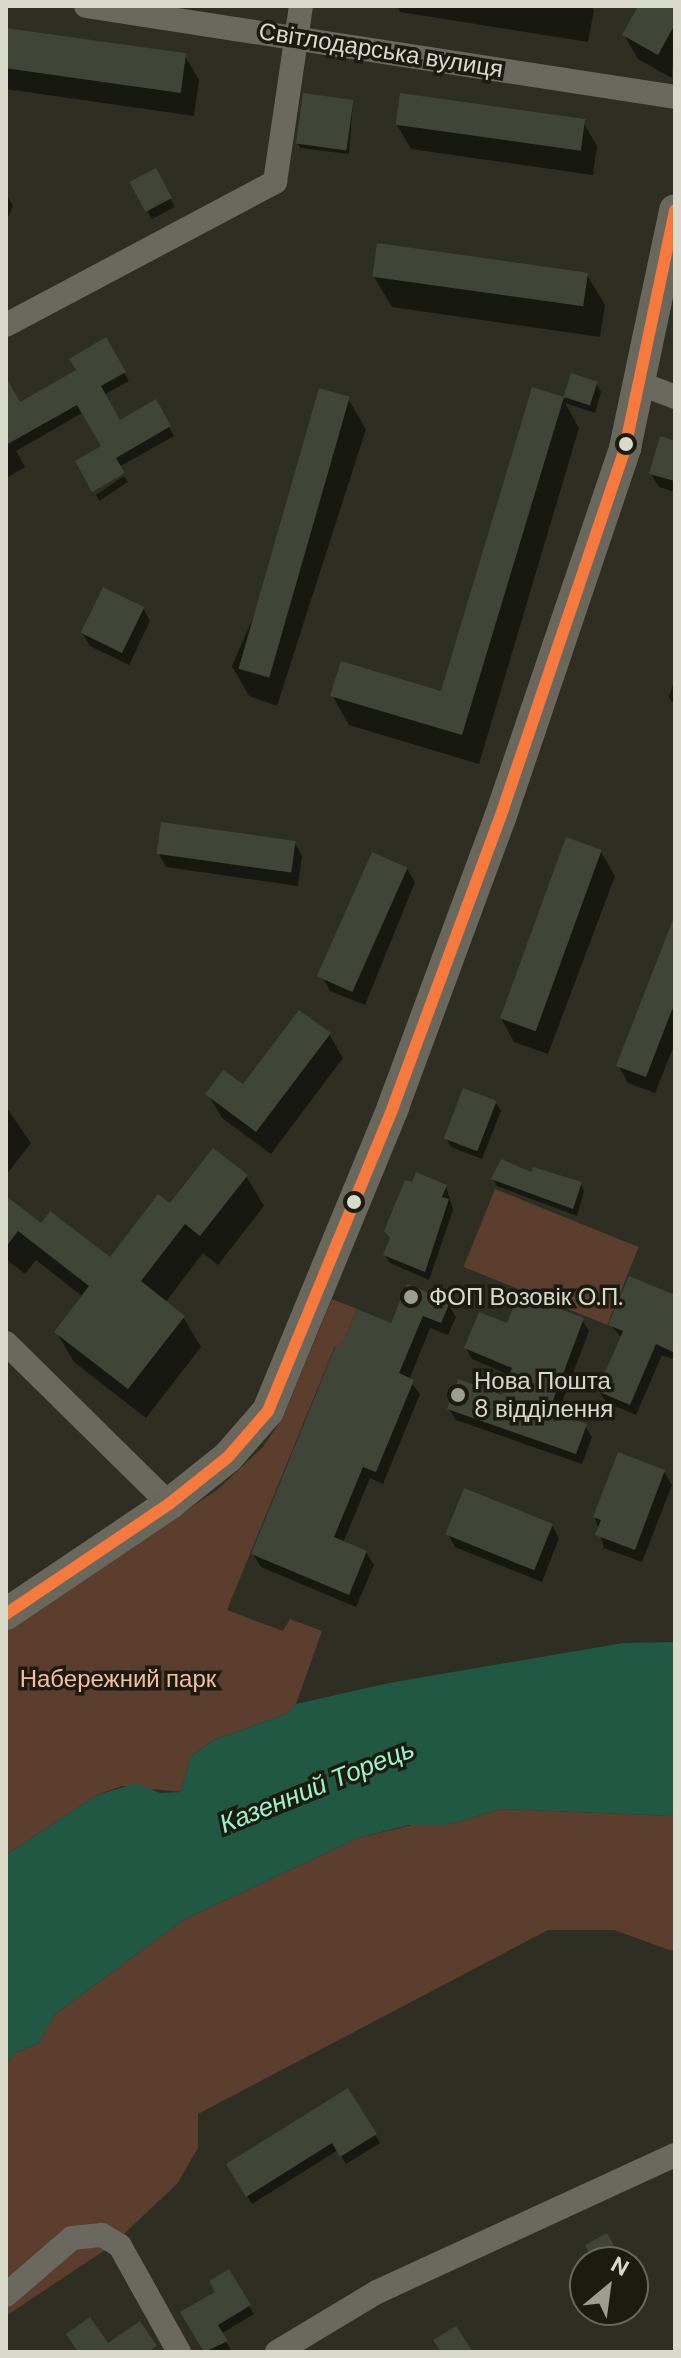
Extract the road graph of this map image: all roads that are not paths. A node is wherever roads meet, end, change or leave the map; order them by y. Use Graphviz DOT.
graph roads {
  1 [pos="86,6"];
  2 [pos="301,6"];
  3 [pos="296,37"];
  4 [pos="675,97"];
  5 [pos="675,210"];
  6 [pos="6,325"];
  7 [pos="639,383"];
  8 [pos="675,397"];
  9 [pos="6,1343"];
  10 [pos="169,1504"];
  11 [pos="7,1610"];
  12 [pos="675,2155"];
  13 [pos="6,2295"];
  14 [pos="179,2352"];
  15 [pos="277,2352"];
  1 -- 3 [label="street, Світлодарська вулиця"];
  2 -- 3 [label="street"];
  3 -- 4 [label="street, Світлодарська вулиця"];
  3 -- 6 [label="street"];
  5 -- 7 [label="main road"];
  7 -- 8 [label="street"];
  7 -- 10 [label="main road"];
  9 -- 10 [label="street"];
  10 -- 11 [label="main road"];
  12 -- 15 [label="street"];
  13 -- 14 [label="street"];
}
